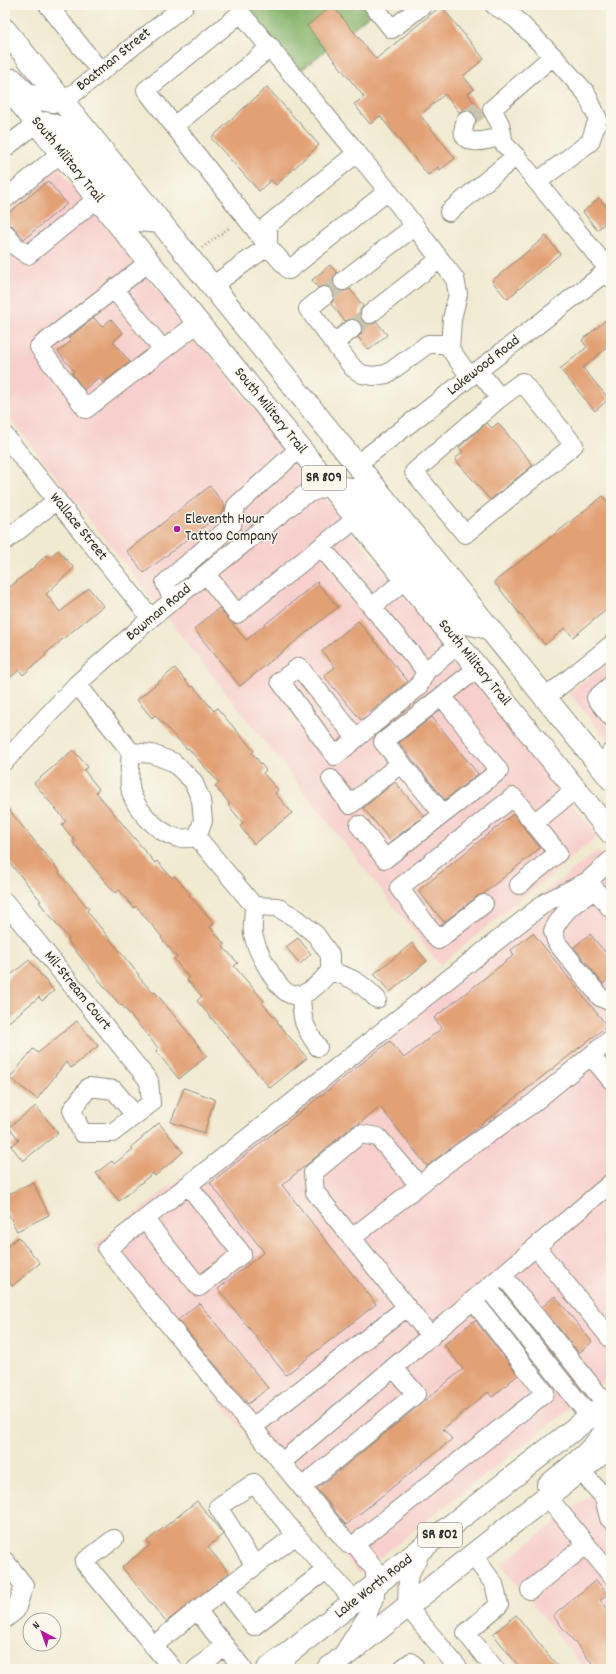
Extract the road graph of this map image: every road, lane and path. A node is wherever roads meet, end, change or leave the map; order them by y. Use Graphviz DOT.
graph roads {
  1 [pos="48,5"];
  2 [pos="185,5"];
  3 [pos="373,5"];
  4 [pos="423,5"];
  5 [pos="494,5"];
  6 [pos="5,30"];
  7 [pos="271,48"];
  8 [pos="553,56"];
  9 [pos="100,71"];
  10 [pos="6,84"];
  11 [pos="63,102"];
  12 [pos="466,120"];
  13 [pos="37,123"];
  14 [pos="174,126"];
  15 [pos="502,136"];
  16 [pos="5,148"];
  17 [pos="61,153"];
  18 [pos="357,153"];
  19 [pos="516,156"];
  20 [pos="536,182"];
  21 [pos="388,191"];
  22 [pos="98,198"];
  23 [pos="5,199"];
  24 [pos="449,212"];
  25 [pos="161,222"];
  26 [pos="415,226"];
  27 [pos="229,228"];
  28 [pos="5,233"];
  29 [pos="268,246"];
  30 [pos="200,249"];
  31 [pos="440,259"];
  32 [pos="149,262"];
  33 [pos="610,272"];
  34 [pos="343,281"];
  35 [pos="212,286"];
  36 [pos="114,289"];
  37 [pos="324,296"];
  38 [pos="370,314"];
  39 [pos="352,329"];
  40 [pos="205,331"];
  41 [pos="334,343"];
  42 [pos="450,344"];
  43 [pos="163,350"];
  44 [pos="474,374"];
  45 [pos="500,398"];
  46 [pos="5,436"];
  47 [pos="300,448"];
  48 [pos="356,465"];
  49 [pos="330,485"];
  50 [pos="57,500"];
  51 [pos="357,518"];
  52 [pos="5,541"];
  53 [pos="321,547"];
  54 [pos="206,574"];
  55 [pos="406,579"];
  56 [pos="173,600"];
  57 [pos="372,606"];
  58 [pos="151,618"];
  59 [pos="489,628"];
  60 [pos="458,644"];
  61 [pos="611,645"];
  62 [pos="478,668"];
  63 [pos="426,671"];
  64 [pos="77,684"];
  65 [pos="611,685"];
  66 [pos="442,696"];
  67 [pos="545,698"];
  68 [pos="611,717"];
  69 [pos="356,738"];
  70 [pos="131,752"];
  71 [pos="5,761"];
  72 [pos="401,763"];
  73 [pos="609,767"];
  74 [pos="331,779"];
  75 [pos="576,790"];
  76 [pos="443,814"];
  77 [pos="611,815"];
  78 [pos="534,823"];
  79 [pos="359,825"];
  80 [pos="611,833"];
  81 [pos="197,837"];
  82 [pos="611,860"];
  83 [pos="519,885"];
  84 [pos="592,885"];
  85 [pos="5,902"];
  86 [pos="484,904"];
  87 [pos="254,906"];
  88 [pos="611,909"];
  89 [pos="330,971"];
  90 [pos="301,995"];
  91 [pos="377,999"];
  92 [pos="610,1003"];
  93 [pos="611,1040"];
  94 [pos="318,1047"];
  95 [pos="591,1056"];
  96 [pos="611,1080"];
  97 [pos="135,1115"];
  98 [pos="419,1185"];
  99 [pos="188,1186"];
  100 [pos="609,1190"];
  101 [pos="145,1220"];
  102 [pos="352,1238"];
  103 [pos="536,1247"];
  104 [pos="503,1275"];
  105 [pos="488,1288"];
  106 [pos="473,1300"];
  107 [pos="407,1307"];
  108 [pos="431,1336"];
  109 [pos="611,1340"];
  110 [pos="394,1368"];
  111 [pos="602,1407"];
  112 [pos="253,1427"];
  113 [pos="611,1446"];
  114 [pos="282,1462"];
  115 [pos="580,1470"];
  116 [pos="302,1487"];
  117 [pos="608,1494"];
  118 [pos="547,1496"];
  119 [pos="611,1520"];
  120 [pos="500,1533"];
  121 [pos="296,1535"];
  122 [pos="114,1539"];
  123 [pos="355,1544"];
  124 [pos="586,1545"];
  125 [pos="422,1549"];
  126 [pos="473,1554"];
  127 [pos="5,1561"];
  128 [pos="255,1566"];
  129 [pos="326,1570"];
  130 [pos="611,1575"];
  131 [pos="375,1586"];
  132 [pos="225,1589"];
  133 [pos="530,1590"];
  134 [pos="355,1602"];
  135 [pos="407,1606"];
  136 [pos="197,1610"];
  137 [pos="5,1619"];
  138 [pos="153,1646"];
  139 [pos="225,1646"];
  140 [pos="333,1664"];
  141 [pos="173,1669"];
  142 [pos="196,1669"];
  143 [pos="243,1669"];
  144 [pos="268,1669"];
  145 [pos="402,1669"];
  146 [pos="416,1669"];
  147 [pos="459,1669"];
  148 [pos="495,1669"];
  1 -- 9 [label="street"];
  2 -- 9 [label="street, Boatman Street"];
  3 -- 4 [label="street"];
  5 -- 8 [label="street"];
  6 -- 11 [label="main road, SR 809"];
  7 -- 14 [label="street"];
  7 -- 14 [label="street"];
  7 -- 18 [label="street"];
  8 -- 15 [label="street"];
  8 -- 20 [label="street"];
  9 -- 11 [label="street, Boatman Street"];
  10 -- 11 [label="main road"];
  10 -- 13 [label="main road, South Military Trail / SR 809"];
  11 -- 25 [label="main road, SR 809"];
  12 -- 15 [label="street"];
  13 -- 16 [label="street"];
  13 -- 17 [label="main road, South Military Trail / SR 809"];
  13 -- 25 [label="main road"];
  14 -- 29 [label="street"];
  15 -- 19 [label="street"];
  17 -- 22 [label="main road, South Military Trail / SR 809"];
  17 -- 23 [label="street"];
  18 -- 21 [label="street"];
  18 -- 29 [label="street"];
  19 -- 20 [label="street"];
  19 -- 24 [label="street"];
  20 -- 33 [label="street"];
  21 -- 26 [label="street"];
  21 -- 29 [label="street"];
  22 -- 28 [label="street"];
  22 -- 32 [label="main road, South Military Trail / SR 809"];
  25 -- 35 [label="main road, SR 809"];
  26 -- 31 [label="street"];
  26 -- 34 [label="street"];
  27 -- 30 [label="path"];
  29 -- 35 [label="street"];
  31 -- 38 [label="street"];
  31 -- 42 [label="street"];
  32 -- 36 [label="street"];
  32 -- 40 [label="main road, South Military Trail / SR 809"];
  33 -- 44 [label="street, Lakewood Road"];
  35 -- 48 [label="main road, SR 809"];
  36 -- 43 [label="street"];
  36 -- 43 [label="street"];
  37 -- 41 [label="street"];
  39 -- 41 [label="street"];
  40 -- 43 [label="street"];
  40 -- 47 [label="main road, South Military Trail / SR 809"];
  40 -- 48 [label="main road"];
  41 -- 42 [label="street"];
  42 -- 44 [label="street"];
  44 -- 45 [label="street"];
  44 -- 48 [label="street, Lakewood Road"];
  45 -- 45 [label="street"];
  46 -- 50 [label="street, Wallace Street"];
  47 -- 49 [label="main road, South Military Trail / SR 809"];
  47 -- 56 [label="street"];
  48 -- 59 [label="main road, SR 809"];
  49 -- 51 [label="main road, South Military Trail / SR 809"];
  49 -- 54 [label="street, Bowman Road"];
  49 -- 59 [label="main road"];
  50 -- 52 [label="street"];
  50 -- 58 [label="street, Wallace Street"];
  51 -- 53 [label="street"];
  51 -- 55 [label="main road, South Military Trail / SR 809"];
  53 -- 54 [label="street"];
  53 -- 57 [label="street"];
  54 -- 56 [label="street, Bowman Road"];
  55 -- 57 [label="street"];
  55 -- 60 [label="main road, South Military Trail / SR 809"];
  56 -- 58 [label="street, Bowman Road"];
  57 -- 63 [label="street"];
  58 -- 64 [label="street, Bowman Road"];
  59 -- 67 [label="main road, SR 809"];
  60 -- 62 [label="main road, South Military Trail / SR 809"];
  60 -- 63 [label="street"];
  61 -- 67 [label="street"];
  62 -- 66 [label="street"];
  62 -- 75 [label="main road, South Military Trail / SR 809"];
  62 -- 77 [label="main road"];
  63 -- 69 [label="street"];
  64 -- 70 [label="street"];
  64 -- 71 [label="street, Bowman Road"];
  65 -- 68 [label="street"];
  66 -- 72 [label="street"];
  66 -- 76 [label="street"];
  67 -- 73 [label="main road, SR 809"];
  69 -- 69 [label="street"];
  70 -- 81 [label="street"];
  70 -- 81 [label="street"];
  72 -- 74 [label="street"];
  72 -- 76 [label="street"];
  75 -- 78 [label="street"];
  75 -- 80 [label="main road, South Military Trail / SR 809"];
  76 -- 79 [label="street"];
  78 -- 83 [label="street"];
  78 -- 86 [label="street"];
  81 -- 87 [label="street"];
  82 -- 84 [label="street"];
  84 -- 88 [label="street"];
  84 -- 92 [label="street"];
  84 -- 99 [label="street"];
  85 -- 97 [label="street, Mil-Stream Court"];
  87 -- 89 [label="street"];
  87 -- 90 [label="street"];
  89 -- 90 [label="street"];
  89 -- 91 [label="street"];
  90 -- 94 [label="street"];
  93 -- 95 [label="street"];
  95 -- 96 [label="street"];
  95 -- 98 [label="street"];
  98 -- 102 [label="street"];
  98 -- 102 [label="street"];
  99 -- 101 [label="street"];
  99 -- 101 [label="street"];
  100 -- 103 [label="street"];
  101 -- 112 [label="street"];
  102 -- 107 [label="street"];
  103 -- 104 [label="street"];
  103 -- 109 [label="street"];
  104 -- 105 [label="street"];
  104 -- 111 [label="street"];
  105 -- 106 [label="street"];
  105 -- 111 [label="street"];
  106 -- 108 [label="street"];
  106 -- 123 [label="street"];
  107 -- 108 [label="street"];
  107 -- 112 [label="street"];
  108 -- 110 [label="street"];
  110 -- 114 [label="street"];
  110 -- 116 [label="street"];
  111 -- 120 [label="street"];
  111 -- 125 [label="main road, Lake Worth Road / SR 802"];
  112 -- 114 [label="street"];
  113 -- 115 [label="main road, SR 802"];
  114 -- 116 [label="street"];
  115 -- 117 [label="street"];
  115 -- 118 [label="main road, SR 802"];
  116 -- 123 [label="street"];
  117 -- 119 [label="street"];
  118 -- 120 [label="main road, SR 802"];
  118 -- 124 [label="street"];
  120 -- 126 [label="main road, SR 802"];
  121 -- 128 [label="street"];
  121 -- 128 [label="street"];
  121 -- 129 [label="street"];
  122 -- 138 [label="street"];
  123 -- 131 [label="street"];
  124 -- 130 [label="street"];
  124 -- 133 [label="street"];
  125 -- 131 [label="main road, Lake Worth Road / SR 802"];
  125 -- 135 [label="street"];
  126 -- 135 [label="main road, SR 802"];
  126 -- 148 [label="street"];
  127 -- 137 [label="street"];
  128 -- 132 [label="street"];
  129 -- 132 [label="street"];
  129 -- 134 [label="street"];
  131 -- 134 [label="main road, Lake Worth Road / SR 802"];
  131 -- 140 [label="street"];
  132 -- 136 [label="street"];
  134 -- 144 [label="main road, Lake Worth Road / SR 802"];
  135 -- 140 [label="main road, SR 802"];
  135 -- 147 [label="street"];
  136 -- 138 [label="street"];
  136 -- 139 [label="street"];
  138 -- 141 [label="street"];
  139 -- 142 [label="street"];
  139 -- 143 [label="street"];
  145 -- 146 [label="street"];
}
